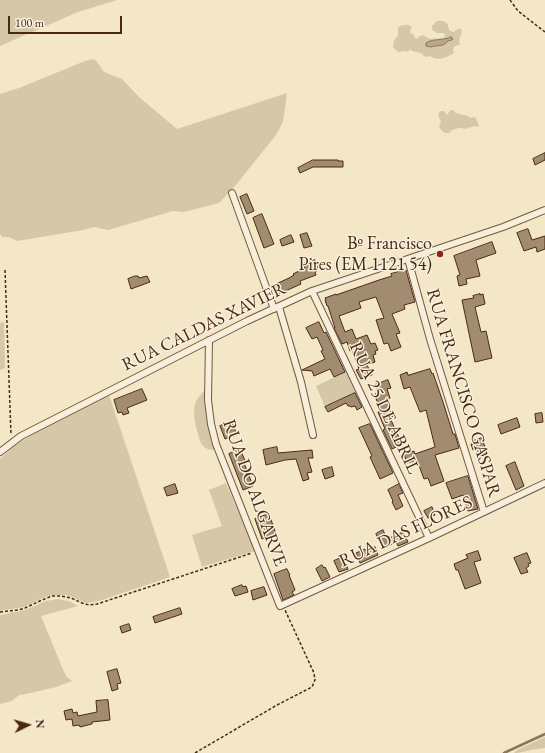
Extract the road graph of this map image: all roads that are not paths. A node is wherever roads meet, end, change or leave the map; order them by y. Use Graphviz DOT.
graph roads {
  1 [pos="232,193"];
  2 [pos="545,210"];
  3 [pos="408,259"];
  4 [pos="312,291"];
  5 [pos="276,308"];
  6 [pos="209,340"];
  7 [pos="313,434"];
  8 [pos="0,452"];
  9 [pos="545,483"];
  10 [pos="484,512"];
  11 [pos="430,538"];
  12 [pos="281,606"];
  1 -- 5 [label="street"];
  2 -- 3 [label="street, RUA CALDAS XAVIER"];
  3 -- 4 [label="street, RUA CALDAS XAVIER"];
  3 -- 10 [label="street, RUA FRANCISCO GASPAR"];
  4 -- 5 [label="street, RUA CALDAS XAVIER"];
  4 -- 11 [label="street, RUA 25 DE ABRIL"];
  5 -- 6 [label="street, RUA CALDAS XAVIER"];
  5 -- 7 [label="street"];
  6 -- 8 [label="street, RUA CALDAS XAVIER"];
  6 -- 12 [label="street, RUA DO ALGARVE"];
  9 -- 10 [label="street, RUA DAS FLORES"];
  10 -- 11 [label="street, RUA DAS FLORES"];
  11 -- 12 [label="street, RUA DAS FLORES"];
}
